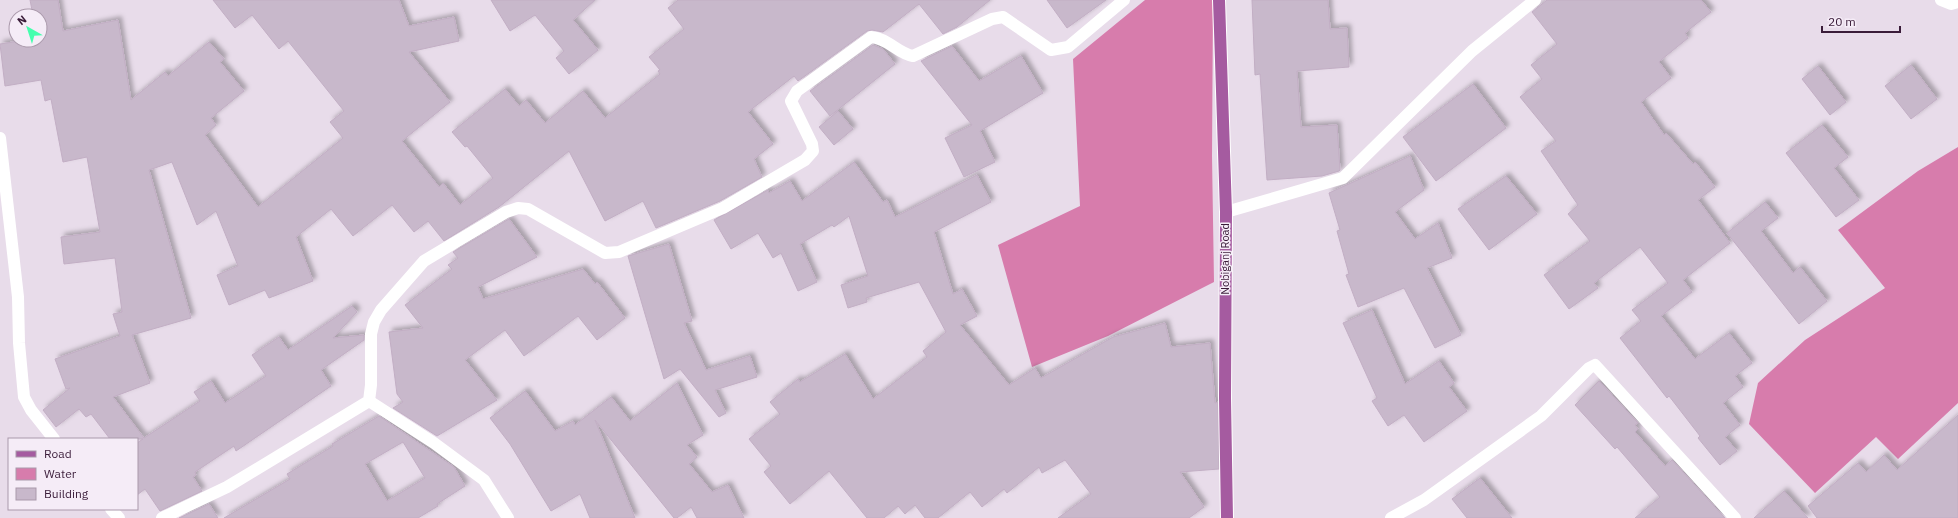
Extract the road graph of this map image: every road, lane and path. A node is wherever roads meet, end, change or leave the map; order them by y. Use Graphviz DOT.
graph roads {
  1 [pos="1124,0"];
  2 [pos="1219,0"];
  3 [pos="1535,0"];
  4 [pos="1941,0"];
  5 [pos="1958,2"];
  6 [pos="0,138"];
  7 [pos="1226,212"];
  8 [pos="369,401"];
  9 [pos="53,438"];
  10 [pos="112,510"];
  11 [pos="119,518"];
  12 [pos="162,518"];
  13 [pos="508,518"];
  14 [pos="1227,518"];
  15 [pos="1391,518"];
  16 [pos="1735,518"];
  1 -- 8 [label="street"];
  2 -- 7 [label="main road, Nobiganj Road"];
  3 -- 7 [label="street"];
  4 -- 5 [label="street"];
  6 -- 9 [label="street"];
  7 -- 14 [label="main road, Nobiganj Road"];
  8 -- 12 [label="street"];
  8 -- 13 [label="street"];
  10 -- 11 [label="street"];
  15 -- 16 [label="street"];
}
